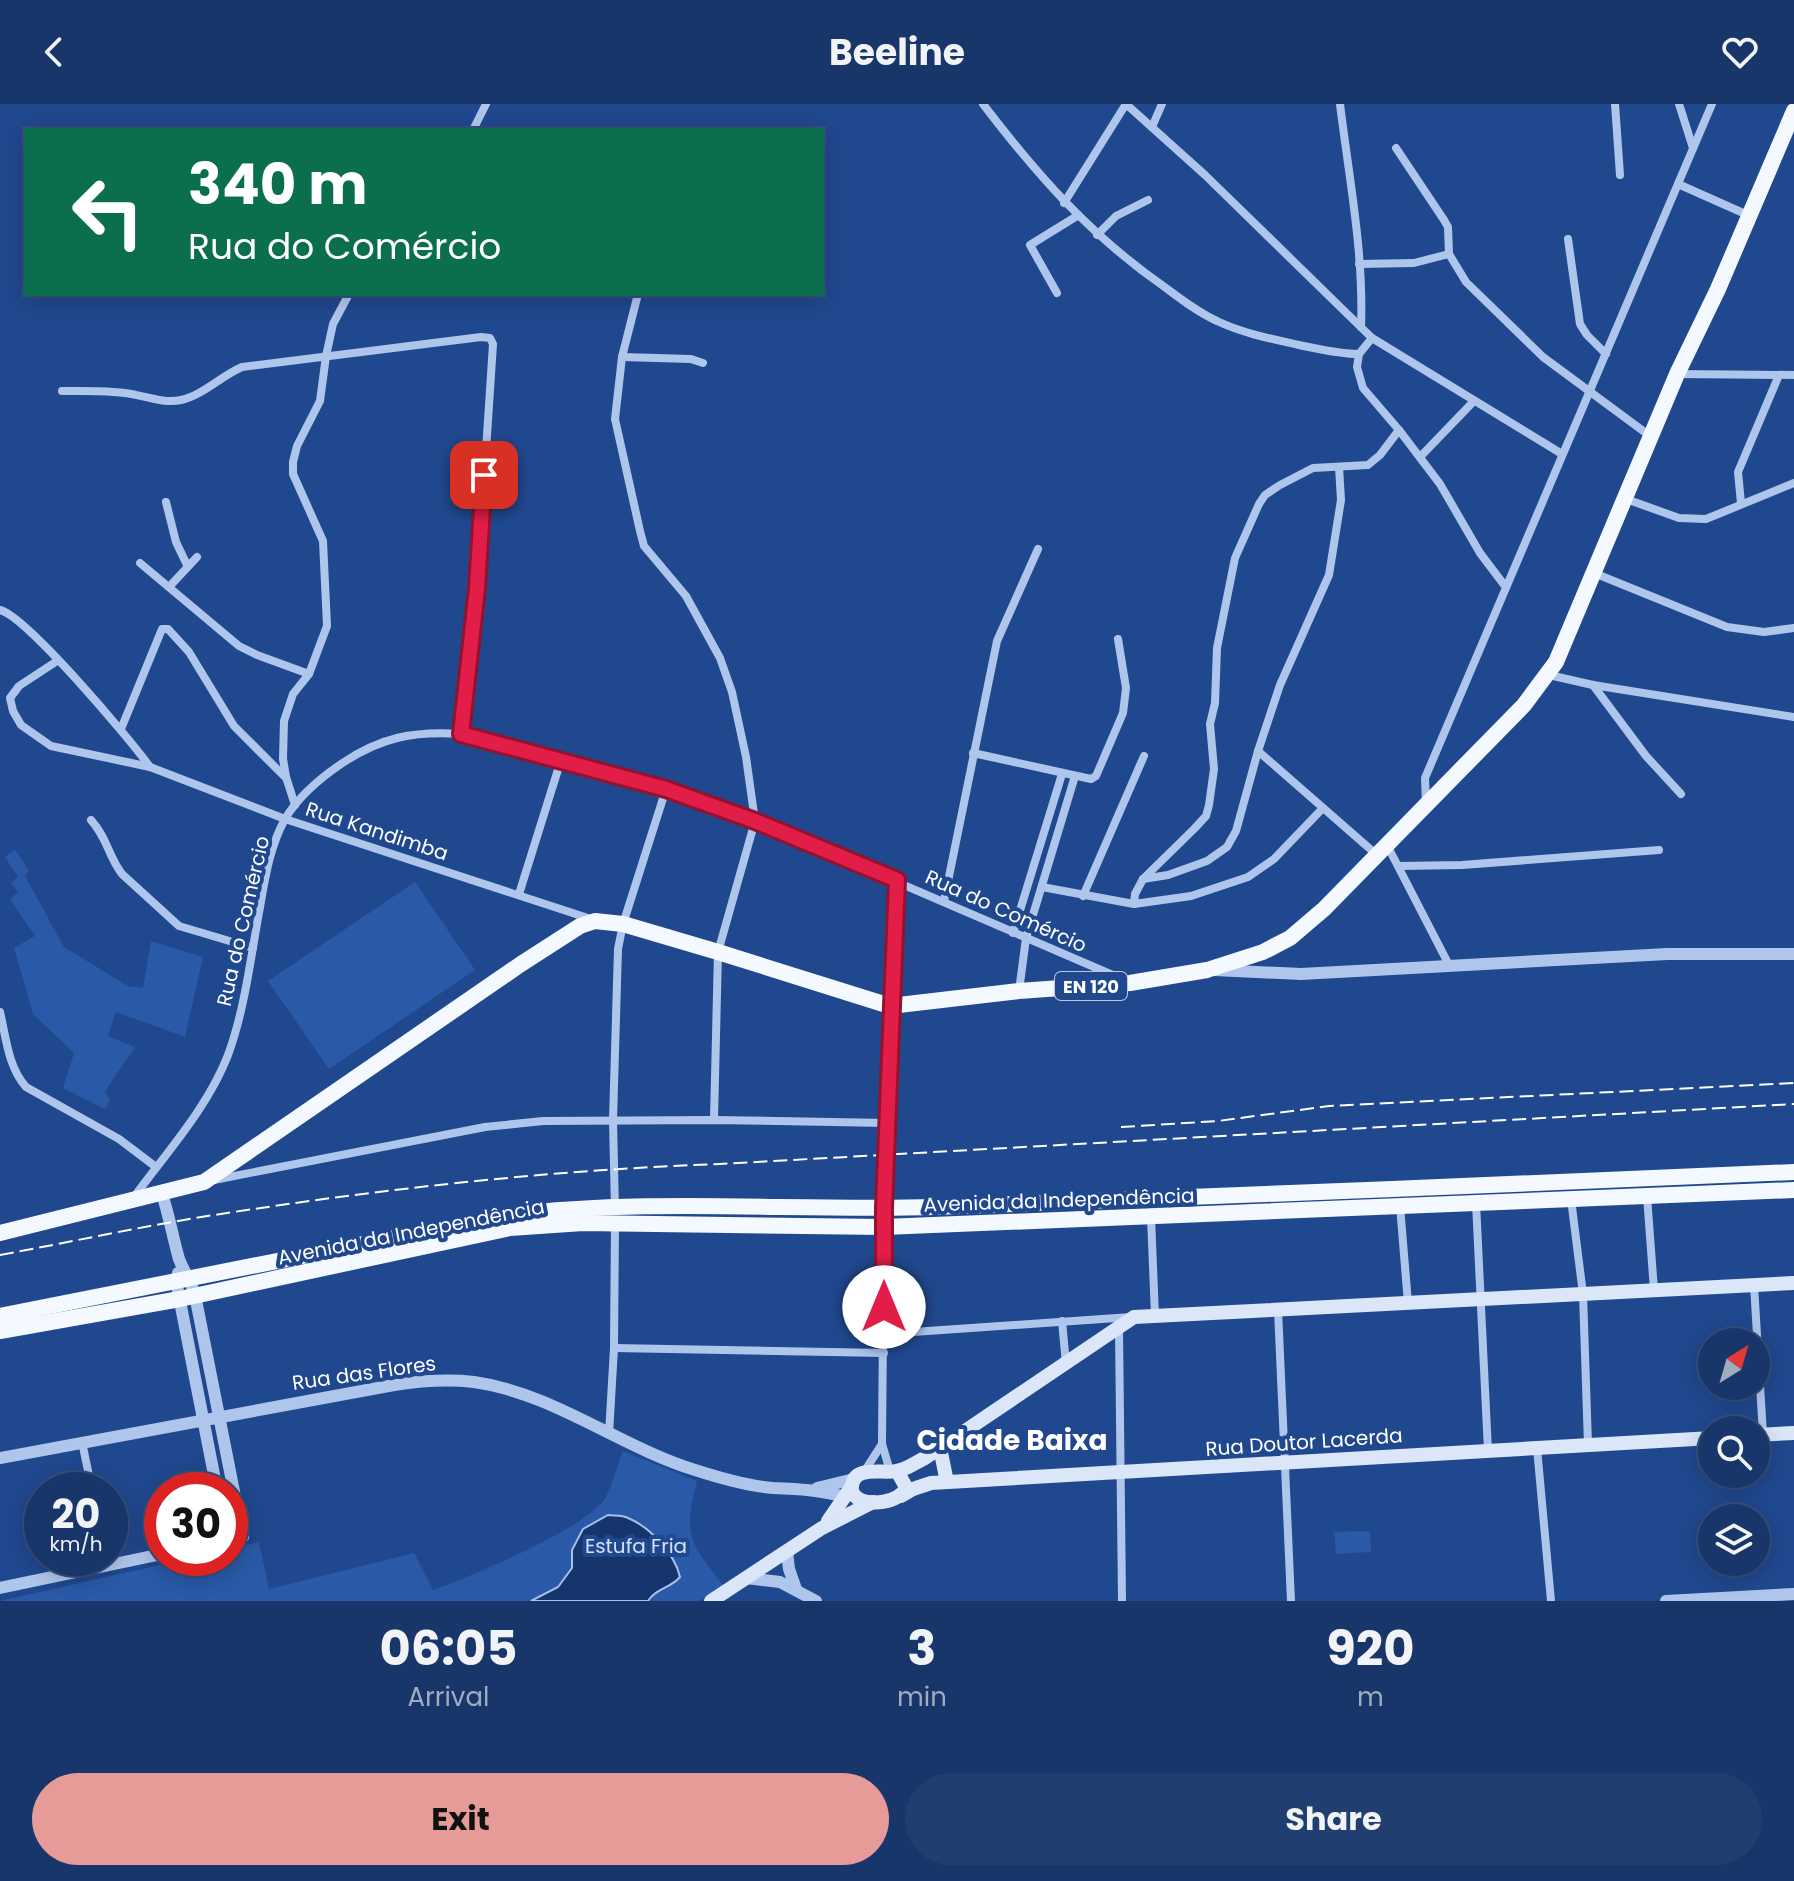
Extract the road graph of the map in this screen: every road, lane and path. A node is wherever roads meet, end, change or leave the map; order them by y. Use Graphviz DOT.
graph roads {
  1 [pos="486,104"];
  2 [pos="983,104"];
  3 [pos="1126,104"];
  4 [pos="1162,104"];
  5 [pos="1340,104"];
  6 [pos="1615,104"];
  7 [pos="1679,104"];
  8 [pos="1712,104"];
  9 [pos="1794,111"];
  10 [pos="1152,127"];
  11 [pos="474,128"];
  12 [pos="1396,148"];
  13 [pos="1693,148"];
  14 [pos="1620,175"];
  15 [pos="1678,184"];
  16 [pos="1148,200"];
  17 [pos="1064,203"];
  18 [pos="1077,216"];
  19 [pos="1750,216"];
  20 [pos="1097,235"];
  21 [pos="1568,239"];
  22 [pos="1449,254"];
  23 [pos="1359,264"];
  24 [pos="1057,293"];
  25 [pos="348,296"];
  26 [pos="637,296"];
  27 [pos="1361,327"];
  28 [pos="1372,338"];
  29 [pos="1359,354"];
  30 [pos="1606,354"];
  31 [pos="326,356"];
  32 [pos="622,357"];
  33 [pos="703,363"];
  34 [pos="1677,374"];
  35 [pos="1779,375"];
  36 [pos="1794,375"];
  37 [pos="62,391"];
  38 [pos="1588,392"];
  39 [pos="1474,401"];
  40 [pos="1399,430"];
  41 [pos="1652,438"];
  42 [pos="1562,454"];
  43 [pos="1420,457"];
  44 [pos="1339,467"];
  45 [pos="1794,483"];
  46 [pos="1626,499"];
  47 [pos="166,502"];
  48 [pos="1741,503"];
  49 [pos="1038,549"];
  50 [pos="197,557"];
  51 [pos="140,563"];
  52 [pos="187,565"];
  53 [pos="1594,573"];
  54 [pos="1505,586"];
  55 [pos="169,587"];
  56 [pos="0,610"];
  57 [pos="1794,628"];
  58 [pos="1118,639"];
  59 [pos="57,661"];
  60 [pos="309,674"];
  61 [pos="1549,675"];
  62 [pos="1593,685"];
  63 [pos="1794,717"];
  64 [pos="121,729"];
  65 [pos="461,734"];
  66 [pos="1258,751"];
  67 [pos="973,753"];
  68 [pos="1144,756"];
  69 [pos="561,760"];
  70 [pos="150,767"];
  71 [pos="1062,774"];
  72 [pos="1075,776"];
  73 [pos="286,777"];
  74 [pos="666,789"];
  75 [pos="1681,794"];
  76 [pos="295,805"];
  77 [pos="1426,806"];
  78 [pos="1323,808"];
  79 [pos="285,819"];
  80 [pos="91,820"];
  81 [pos="755,821"];
  82 [pos="1382,850"];
  83 [pos="1659,850"];
  84 [pos="1399,866"];
  85 [pos="1143,879"];
  86 [pos="897,880"];
  87 [pos="1042,887"];
  88 [pos="519,894"];
  89 [pos="1083,896"];
  90 [pos="944,901"];
  91 [pos="1134,904"];
  92 [pos="595,921"];
  93 [pos="623,924"];
  94 [pos="1013,933"];
  95 [pos="1026,938"];
  96 [pos="253,948"];
  97 [pos="718,952"];
  98 [pos="1794,954"];
  99 [pos="1449,965"];
  100 [pos="1207,970"];
  101 [pos="1130,983"];
  102 [pos="1019,991"];
  103 [pos="890,1006"];
  104 [pos="0,1012"];
  105 [pos="613,1120"];
  106 [pos="714,1120"];
  107 [pos="888,1123"];
  108 [pos="156,1167"];
  109 [pos="1794,1172"];
  110 [pos="1732,1174"];
  111 [pos="204,1182"];
  112 [pos="1523,1182"];
  113 [pos="1794,1190"];
  114 [pos="1733,1193"];
  115 [pos="162,1194"];
  116 [pos="1647,1196"];
  117 [pos="1571,1199"];
  118 [pos="1525,1200"];
  119 [pos="131,1201"];
  120 [pos="1476,1202"];
  121 [pos="1269,1203"];
  122 [pos="1004,1205"];
  123 [pos="1400,1205"];
  124 [pos="884,1208"];
  125 [pos="615,1215"];
  126 [pos="754,1215"];
  127 [pos="1151,1217"];
  128 [pos="1004,1224"];
  129 [pos="884,1227"];
  130 [pos="0,1233"];
  131 [pos="183,1279"];
  132 [pos="1794,1283"];
  133 [pos="1754,1285"];
  134 [pos="1654,1290"];
  135 [pos="1583,1294"];
  136 [pos="187,1297"];
  137 [pos="1482,1299"];
  138 [pos="1408,1303"];
  139 [pos="75,1309"];
  140 [pos="1278,1310"];
  141 [pos="0,1316"];
  142 [pos="1155,1316"];
  143 [pos="1134,1317"];
  144 [pos="1062,1321"];
  145 [pos="1119,1328"];
  146 [pos="0,1331"];
  147 [pos="884,1334"];
  148 [pos="614,1348"];
  149 [pos="884,1353"];
  150 [pos="1066,1364"];
  151 [pos="1758,1416"];
  152 [pos="219,1417"];
  153 [pos="204,1420"];
  154 [pos="1794,1433"];
  155 [pos="609,1434"];
  156 [pos="1770,1434"];
  157 [pos="1698,1439"];
  158 [pos="82,1442"];
  159 [pos="882,1444"];
  160 [pos="1588,1445"];
  161 [pos="940,1448"];
  162 [pos="1537,1448"];
  163 [pos="1488,1451"];
  164 [pos="0,1458"];
  165 [pos="1283,1464"];
  166 [pos="894,1471"];
  167 [pos="88,1472"];
  168 [pos="214,1472"];
  169 [pos="230,1472"];
  170 [pos="1119,1473"];
  171 [pos="947,1482"];
  172 [pos="814,1489"];
  173 [pos="858,1489"];
  174 [pos="901,1497"];
  175 [pos="822,1528"];
  176 [pos="787,1552"];
  177 [pos="48,1576"];
  178 [pos="746,1578"];
  179 [pos="0,1588"];
  180 [pos="796,1589"];
  181 [pos="1794,1594"];
  182 [pos="1772,1598"];
  183 [pos="711,1601"];
  184 [pos="816,1601"];
  185 [pos="1122,1601"];
  186 [pos="1291,1601"];
  187 [pos="1551,1601"];
  188 [pos="1666,1601"];
  1 -- 11 [label="street"];
  2 -- 17 [label="street"];
  3 -- 10 [label="street"];
  3 -- 17 [label="street"];
  4 -- 10 [label="street"];
  5 -- 23 [label="street"];
  6 -- 14 [label="street"];
  7 -- 13 [label="street"];
  8 -- 13 [label="street"];
  9 -- 19 [label="main road, EN 120"];
  10 -- 27 [label="street"];
  12 -- 22 [label="street"];
  13 -- 15 [label="street"];
  15 -- 19 [label="street"];
  15 -- 30 [label="street"];
  16 -- 20 [label="street"];
  17 -- 18 [label="street"];
  18 -- 20 [label="street"];
  18 -- 24 [label="street"];
  19 -- 34 [label="main road, EN 120"];
  20 -- 29 [label="street"];
  21 -- 30 [label="street"];
  22 -- 23 [label="street"];
  22 -- 38 [label="street"];
  23 -- 27 [label="street"];
  25 -- 31 [label="street"];
  26 -- 32 [label="street"];
  27 -- 28 [label="street"];
  28 -- 29 [label="street"];
  28 -- 39 [label="street"];
  29 -- 40 [label="street"];
  30 -- 38 [label="street"];
  31 -- 37 [label="street"];
  31 -- 60 [label="street"];
  31 -- 65 [label="street"];
  32 -- 33 [label="street"];
  32 -- 81 [label="street"];
  34 -- 35 [label="street"];
  34 -- 41 [label="main road, EN 120"];
  35 -- 36 [label="street"];
  35 -- 48 [label="street"];
  38 -- 41 [label="street"];
  38 -- 42 [label="street"];
  39 -- 42 [label="street"];
  39 -- 43 [label="street"];
  40 -- 43 [label="street"];
  40 -- 44 [label="street"];
  41 -- 46 [label="main road, EN 120"];
  42 -- 54 [label="street"];
  43 -- 54 [label="street"];
  44 -- 66 [label="street"];
  44 -- 85 [label="street"];
  45 -- 48 [label="street"];
  46 -- 48 [label="street"];
  46 -- 53 [label="main road, EN 120"];
  47 -- 52 [label="street"];
  49 -- 67 [label="street"];
  50 -- 52 [label="street"];
  51 -- 55 [label="street"];
  52 -- 55 [label="street"];
  53 -- 57 [label="street"];
  53 -- 61 [label="main road, EN 120"];
  54 -- 77 [label="street"];
  55 -- 60 [label="street"];
  56 -- 59 [label="street"];
  58 -- 72 [label="street"];
  59 -- 64 [label="street"];
  59 -- 70 [label="street, Rua Kandimba"];
  60 -- 73 [label="street"];
  61 -- 62 [label="street"];
  61 -- 77 [label="main road, EN 120"];
  62 -- 63 [label="street"];
  62 -- 75 [label="street"];
  64 -- 70 [label="street"];
  64 -- 73 [label="street"];
  65 -- 69 [label="street, Rua do Comércio"];
  65 -- 76 [label="street, Rua do Comércio"];
  66 -- 78 [label="street"];
  66 -- 85 [label="street"];
  67 -- 71 [label="street"];
  67 -- 90 [label="street"];
  68 -- 89 [label="street"];
  69 -- 74 [label="street, Rua do Comércio"];
  69 -- 88 [label="street"];
  70 -- 79 [label="street, Rua Kandimba"];
  71 -- 72 [label="street"];
  71 -- 94 [label="street"];
  72 -- 87 [label="street"];
  73 -- 76 [label="street"];
  74 -- 81 [label="street, Rua do Comércio"];
  74 -- 93 [label="street"];
  76 -- 79 [label="street, Rua do Comércio"];
  77 -- 82 [label="main road, EN 120"];
  78 -- 82 [label="street"];
  78 -- 91 [label="street"];
  79 -- 88 [label="street, Rua Kandimba"];
  79 -- 96 [label="street, Rua do Comércio"];
  80 -- 96 [label="street"];
  81 -- 86 [label="street, Rua do Comércio"];
  81 -- 97 [label="street"];
  82 -- 84 [label="street"];
  82 -- 100 [label="main road, EN 120"];
  83 -- 84 [label="street"];
  84 -- 99 [label="street"];
  85 -- 91 [label="street"];
  86 -- 90 [label="street, Rua do Comércio"];
  86 -- 103 [label="street"];
  87 -- 89 [label="street"];
  87 -- 95 [label="street"];
  88 -- 92 [label="street, Rua Kandimba"];
  89 -- 91 [label="street"];
  90 -- 94 [label="street, Rua do Comércio"];
  92 -- 93 [label="main road, EN 120"];
  92 -- 111 [label="main road"];
  93 -- 97 [label="main road, EN 120"];
  93 -- 105 [label="street"];
  94 -- 95 [label="street, Rua do Comércio"];
  95 -- 101 [label="street, Rua do Comércio"];
  95 -- 102 [label="street"];
  96 -- 108 [label="street, Rua do Comércio"];
  97 -- 103 [label="main road, EN 120"];
  97 -- 106 [label="street"];
  98 -- 99 [label="street"];
  99 -- 100 [label="street"];
  100 -- 101 [label="main road, EN 120"];
  101 -- 102 [label="main road, EN 120"];
  102 -- 103 [label="main road, EN 120"];
  103 -- 107 [label="street"];
  104 -- 108 [label="street"];
  105 -- 106 [label="street"];
  105 -- 111 [label="street"];
  105 -- 125 [label="street"];
  106 -- 107 [label="street"];
  107 -- 124 [label="street"];
  108 -- 119 [label="street, Rua do Comércio"];
  109 -- 110 [label="main road, Avenida da Independência"];
  110 -- 112 [label="main road, Avenida da Independência"];
  110 -- 114 [label="main road"];
  111 -- 115 [label="main road"];
  112 -- 118 [label="main road"];
  112 -- 121 [label="main road, Avenida da Independência"];
  113 -- 114 [label="main road, Avenida da Independência"];
  114 -- 116 [label="main road, Avenida da Independência"];
  115 -- 119 [label="main road"];
  115 -- 131 [label="street"];
  116 -- 117 [label="main road, Avenida da Independência"];
  116 -- 134 [label="street"];
  117 -- 118 [label="main road, Avenida da Independência"];
  117 -- 135 [label="street"];
  118 -- 120 [label="main road, Avenida da Independência"];
  119 -- 130 [label="main road"];
  120 -- 123 [label="main road, Avenida da Independência"];
  120 -- 137 [label="street"];
  121 -- 122 [label="main road, Avenida da Independência"];
  121 -- 123 [label="main road, Avenida da Independência"];
  121 -- 127 [label="main road, Avenida da Independência"];
  122 -- 124 [label="main road, Avenida da Independência"];
  122 -- 128 [label="main road"];
  123 -- 138 [label="street"];
  124 -- 126 [label="main road, Avenida da Independência"];
  124 -- 129 [label="street"];
  125 -- 126 [label="main road, Avenida da Independência"];
  125 -- 131 [label="main road, Avenida da Independência"];
  125 -- 136 [label="main road, Avenida da Independência"];
  125 -- 148 [label="street"];
  126 -- 129 [label="main road, Avenida da Independência"];
  127 -- 128 [label="main road, Avenida da Independência"];
  127 -- 142 [label="street"];
  128 -- 129 [label="main road, Avenida da Independência"];
  129 -- 147 [label="street"];
  131 -- 136 [label="street"];
  131 -- 139 [label="main road, Avenida da Independência"];
  132 -- 133 [label="main road"];
  133 -- 134 [label="main road"];
  133 -- 151 [label="street"];
  134 -- 135 [label="main road"];
  135 -- 137 [label="main road"];
  135 -- 160 [label="street"];
  136 -- 139 [label="main road, Avenida da Independência"];
  136 -- 152 [label="street"];
  136 -- 153 [label="street"];
  137 -- 138 [label="main road"];
  137 -- 163 [label="street"];
  138 -- 140 [label="main road"];
  139 -- 141 [label="main road, Avenida da Independência"];
  139 -- 146 [label="main road, Avenida da Independência"];
  140 -- 142 [label="main road"];
  140 -- 165 [label="street"];
  142 -- 143 [label="main road"];
  143 -- 144 [label="street"];
  143 -- 145 [label="main road"];
  144 -- 147 [label="street"];
  144 -- 150 [label="street"];
  145 -- 150 [label="main road"];
  145 -- 170 [label="street"];
  147 -- 149 [label="street"];
  148 -- 149 [label="street"];
  148 -- 155 [label="street"];
  149 -- 159 [label="street"];
  150 -- 161 [label="main road"];
  152 -- 153 [label="street, Rua das Flores"];
  152 -- 155 [label="street, Rua das Flores"];
  152 -- 169 [label="street"];
  153 -- 158 [label="street, Rua das Flores"];
  153 -- 168 [label="street"];
  154 -- 156 [label="main road"];
  155 -- 172 [label="street, Rua das Flores"];
  157 -- 160 [label="main road, Rua Doutor Lacerda"];
  158 -- 164 [label="street, Rua das Flores"];
  158 -- 167 [label="street"];
  159 -- 166 [label="street"];
  159 -- 173 [label="street"];
  160 -- 162 [label="main road, Rua Doutor Lacerda"];
  161 -- 166 [label="main road"];
  161 -- 171 [label="main road"];
  162 -- 163 [label="main road, Rua Doutor Lacerda"];
  162 -- 187 [label="street"];
  163 -- 165 [label="main road, Rua Doutor Lacerda"];
  165 -- 170 [label="main road, Rua Doutor Lacerda"];
  165 -- 186 [label="street"];
  166 -- 173 [label="main road, Rua Doutor Lacerda"];
  166 -- 174 [label="main road"];
  170 -- 171 [label="main road, Rua Doutor Lacerda"];
  170 -- 185 [label="street"];
  171 -- 174 [label="main road, Rua Doutor Lacerda"];
  172 -- 173 [label="street, Rua das Flores"];
  172 -- 173 [label="street, Rua das Flores"];
  173 -- 174 [label="main road, Rua Doutor Lacerda"];
  173 -- 175 [label="main road, Rua Doutor Lacerda"];
  173 -- 175 [label="main road, Rua Doutor Lacerda"];
  175 -- 176 [label="main road, Rua Doutor Lacerda"];
  176 -- 178 [label="main road, Rua Doutor Lacerda"];
  176 -- 180 [label="street"];
  177 -- 179 [label="street"];
  178 -- 180 [label="street"];
  178 -- 183 [label="main road, Rua Doutor Lacerda"];
  180 -- 184 [label="street"];
  181 -- 182 [label="street"];
  182 -- 188 [label="street"];
}
